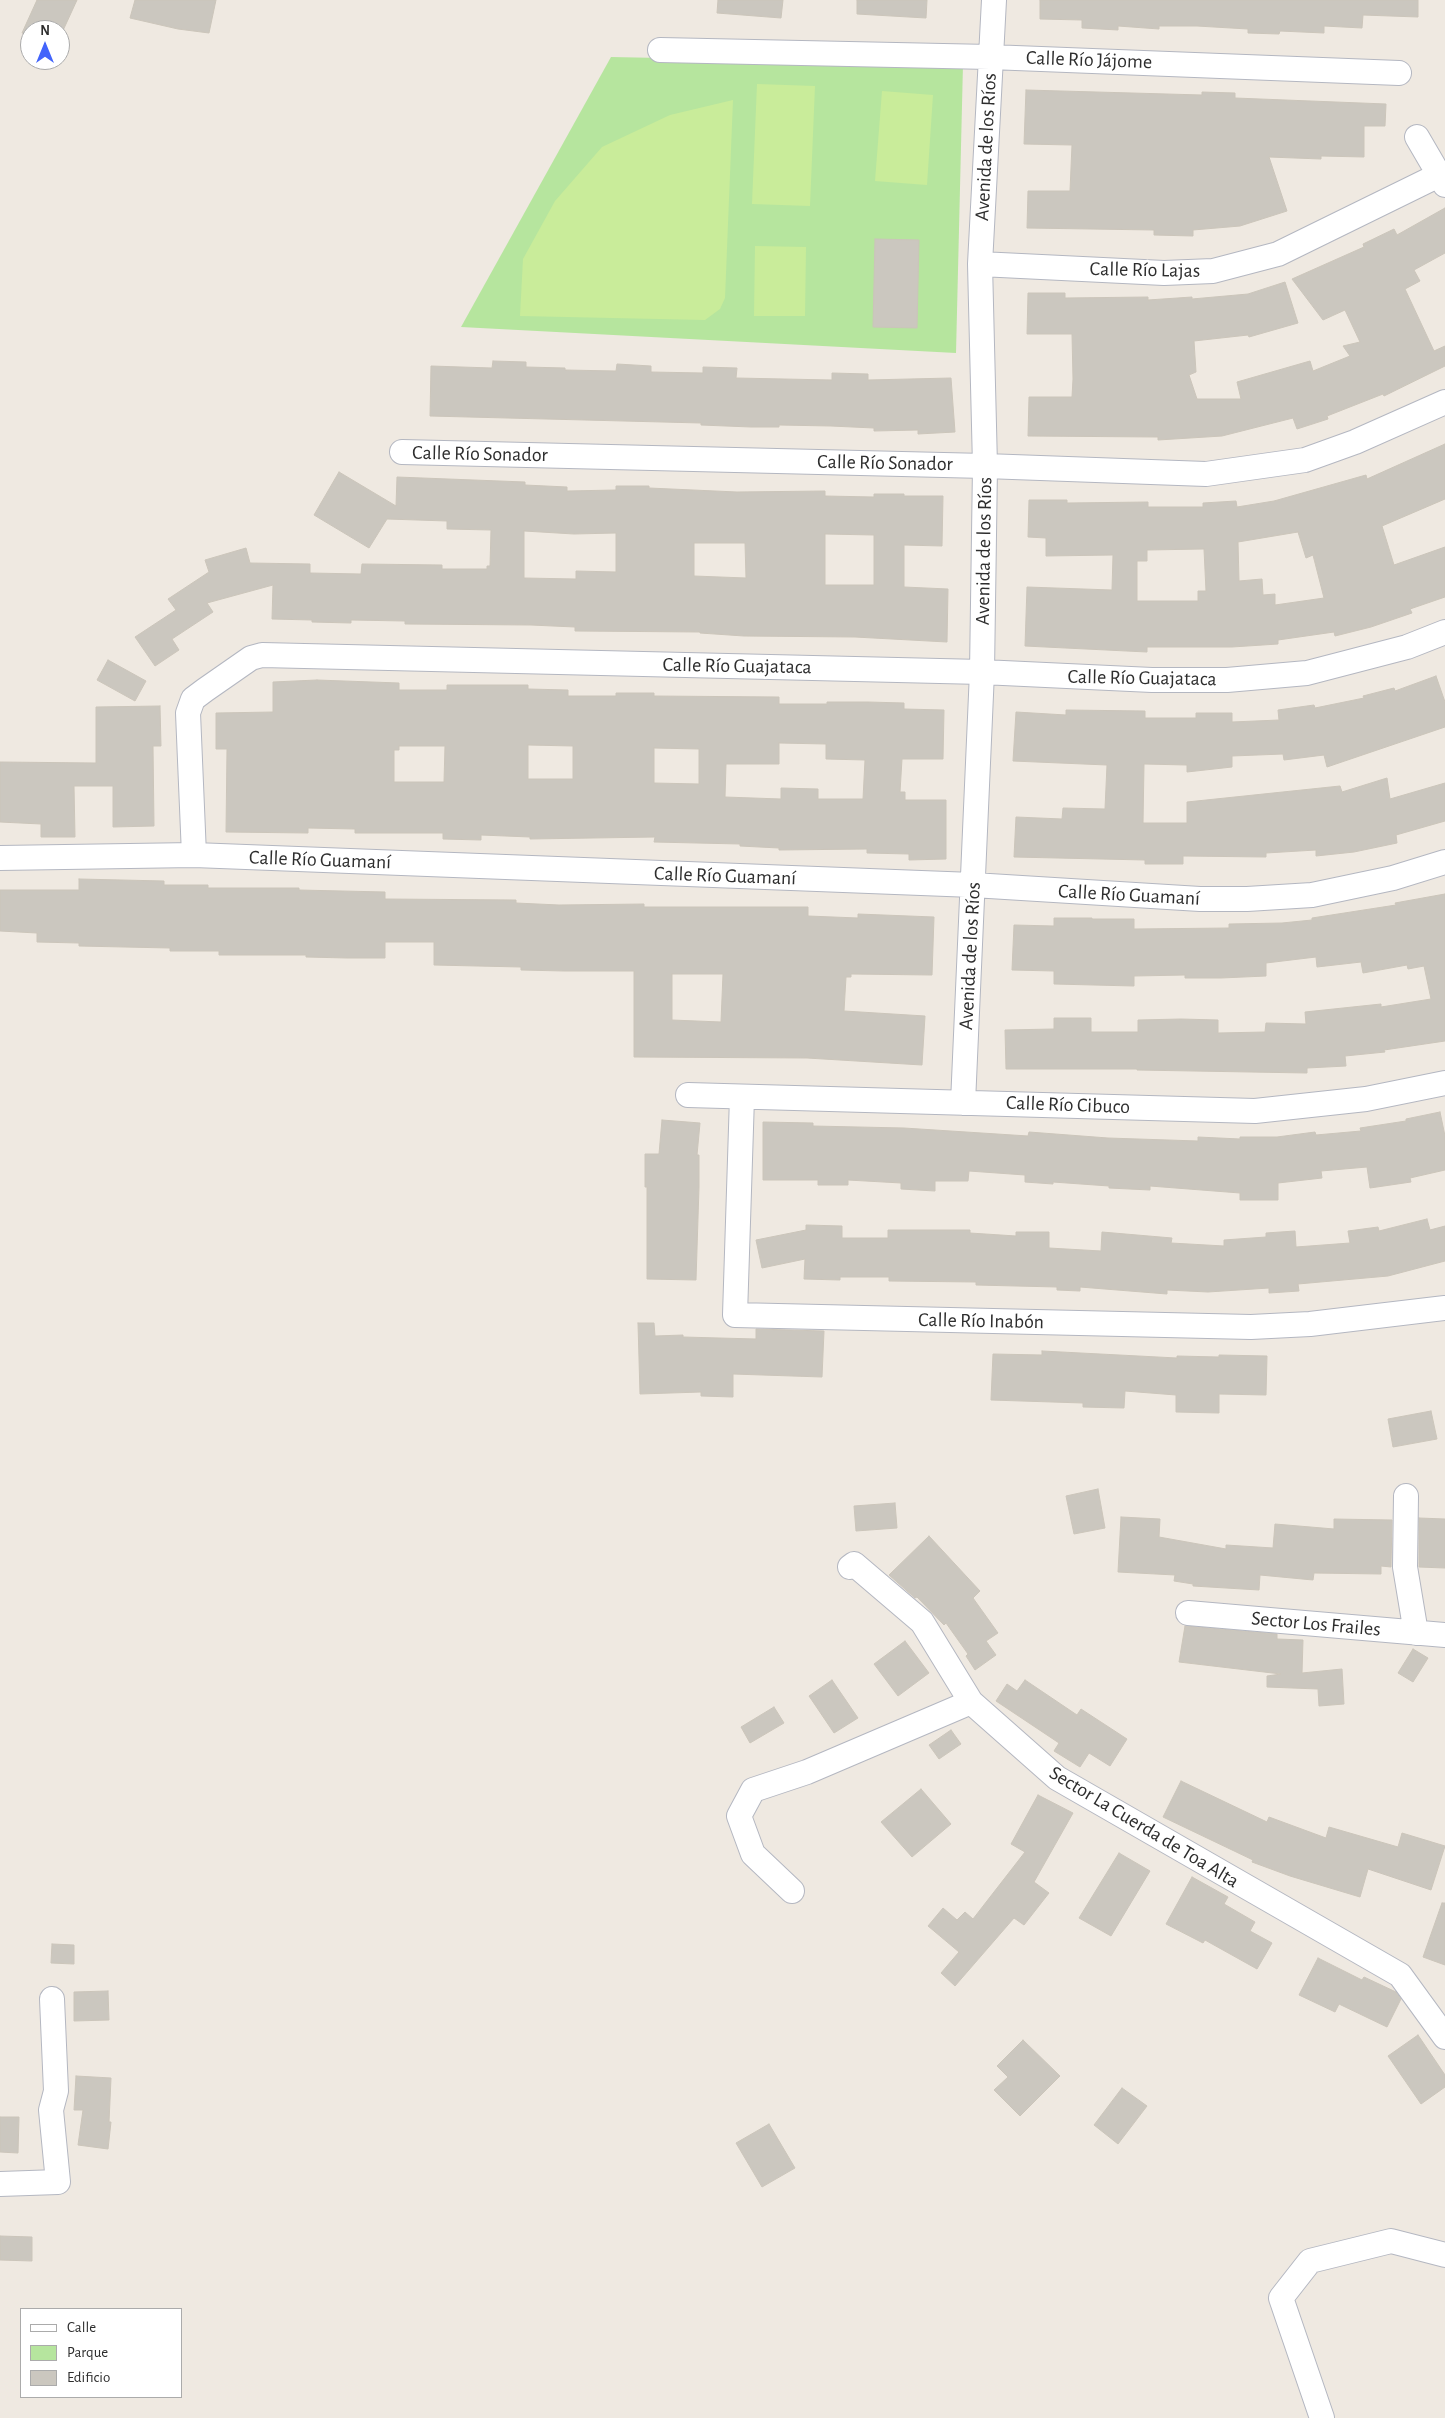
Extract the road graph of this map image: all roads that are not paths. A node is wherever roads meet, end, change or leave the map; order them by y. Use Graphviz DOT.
graph roads {
  1 [pos="994,0"];
  2 [pos="660,50"];
  3 [pos="990,57"];
  4 [pos="1399,73"];
  5 [pos="1417,137"];
  6 [pos="1442,180"];
  7 [pos="980,264"];
  8 [pos="1445,402"];
  9 [pos="402,452"];
  10 [pos="985,466"];
  11 [pos="1445,632"];
  12 [pos="982,672"];
  13 [pos="194,855"];
  14 [pos="0,858"];
  15 [pos="1445,862"];
  16 [pos="974,885"];
  17 [pos="1445,1083"];
  18 [pos="688,1095"];
  19 [pos="742,1096"];
  20 [pos="962,1103"];
  21 [pos="1445,1308"];
  22 [pos="1406,1496"];
  23 [pos="850,1566"];
  24 [pos="1188,1613"];
  25 [pos="1416,1633"];
  26 [pos="1445,1635"];
  27 [pos="971,1702"];
  28 [pos="792,1891"];
  29 [pos="52,1999"];
  30 [pos="1445,2037"];
  31 [pos="0,2184"];
  32 [pos="1445,2255"];
  33 [pos="1322,2418"];
  1 -- 3 [label="street, Avenida de los Ríos"];
  2 -- 3 [label="street, Calle Río Jájome"];
  3 -- 4 [label="street, Calle Río Jájome"];
  3 -- 7 [label="street, Avenida de los Ríos"];
  5 -- 6 [label="street, Calle Río Lajas"];
  6 -- 7 [label="street, Calle Río Lajas"];
  7 -- 10 [label="street, Avenida de los Ríos"];
  8 -- 10 [label="street, Calle Río Sonador"];
  9 -- 10 [label="street, Calle Río Sonador"];
  10 -- 12 [label="street, Avenida de los Ríos"];
  11 -- 12 [label="street, Calle Río Guajataca"];
  12 -- 13 [label="street, Calle Río Guajataca"];
  12 -- 16 [label="street, Avenida de los Ríos"];
  13 -- 14 [label="street, Calle Río Guamaní"];
  13 -- 16 [label="street, Calle Río Guamaní"];
  15 -- 16 [label="street, Calle Río Guamaní"];
  16 -- 20 [label="street, Avenida de los Ríos"];
  17 -- 20 [label="street, Calle Río Cibuco"];
  18 -- 19 [label="street, Calle Río Cibuco"];
  19 -- 20 [label="street, Calle Río Cibuco"];
  19 -- 21 [label="street, Calle Río Inabón"];
  22 -- 25 [label="street"];
  23 -- 27 [label="street, Sector La Cuerda de Toa Alta"];
  24 -- 25 [label="street, Sector Los Frailes"];
  25 -- 26 [label="street, Sector Los Frailes"];
  27 -- 28 [label="street"];
  27 -- 30 [label="street, Sector La Cuerda de Toa Alta"];
  29 -- 31 [label="street"];
  32 -- 33 [label="street"];
}
